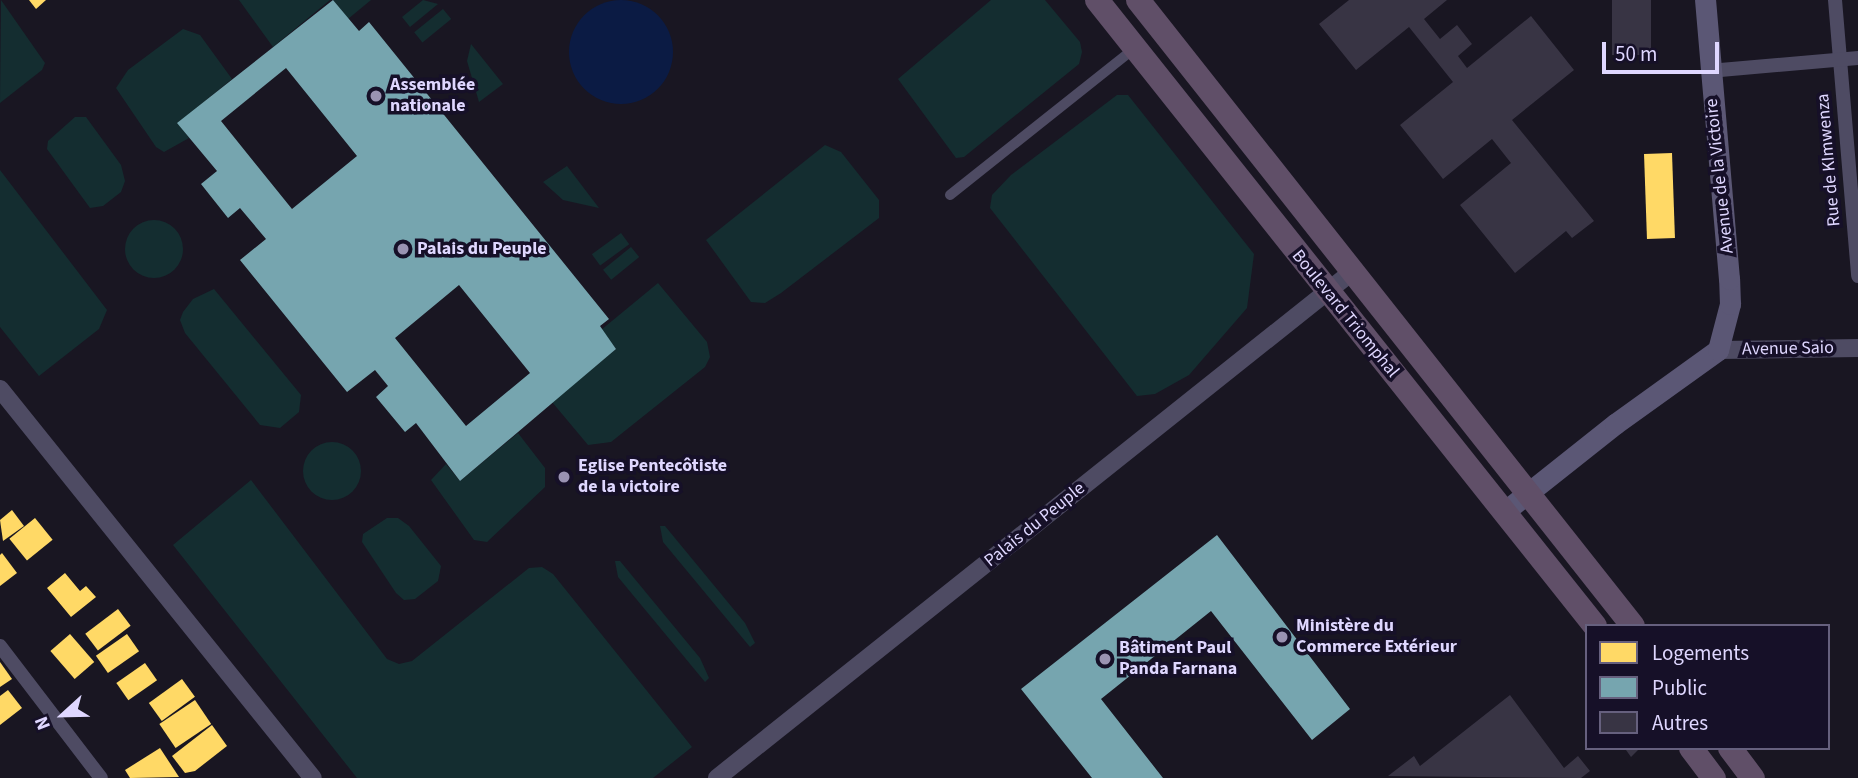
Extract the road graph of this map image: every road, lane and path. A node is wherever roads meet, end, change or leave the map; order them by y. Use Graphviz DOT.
graph roads {
  1 [pos="1097,0"];
  2 [pos="1138,0"];
  3 [pos="1705,0"];
  4 [pos="1835,0"];
  5 [pos="1135,48"];
  6 [pos="1858,58"];
  7 [pos="1839,60"];
  8 [pos="1709,71"];
  9 [pos="950,195"];
  10 [pos="1353,271"];
  11 [pos="1858,276"];
  12 [pos="1329,293"];
  13 [pos="1858,348"];
  14 [pos="1718,350"];
  15 [pos="0,389"];
  16 [pos="6,410"];
  17 [pos="1529,491"];
  18 [pos="1504,512"];
  19 [pos="1593,624"];
  20 [pos="1631,624"];
  21 [pos="0,646"];
  22 [pos="1692,750"];
  23 [pos="1732,750"];
  24 [pos="101,778"];
  25 [pos="313,778"];
  26 [pos="717,778"];
  27 [pos="1714,778"];
  28 [pos="1753,778"];
  1 -- 5 [label="highway, Boulevard Triomphal"];
  2 -- 10 [label="highway, Boulevard Triomphal"];
  3 -- 8 [label="main road, Avenue de la Victoire"];
  4 -- 7 [label="street, Rue de KImwenza"];
  5 -- 9 [label="street"];
  5 -- 12 [label="highway, Boulevard Triomphal"];
  6 -- 7 [label="street"];
  7 -- 8 [label="street"];
  7 -- 11 [label="street, Rue de KImwenza"];
  8 -- 14 [label="main road, Avenue de la Victoire"];
  10 -- 12 [label="street, Palais du Peuple"];
  10 -- 17 [label="highway, Boulevard Triomphal"];
  12 -- 18 [label="highway, Boulevard Triomphal"];
  12 -- 26 [label="street, Palais du Peuple"];
  13 -- 14 [label="street, Avenue Saio"];
  14 -- 17 [label="main road"];
  15 -- 16 [label="street"];
  16 -- 25 [label="street"];
  17 -- 18 [label="main road"];
  17 -- 20 [label="highway, Boulevard Triomphal"];
  18 -- 19 [label="highway, Boulevard Triomphal"];
  21 -- 24 [label="street"];
  22 -- 27 [label="highway"];
  23 -- 28 [label="highway"];
}
